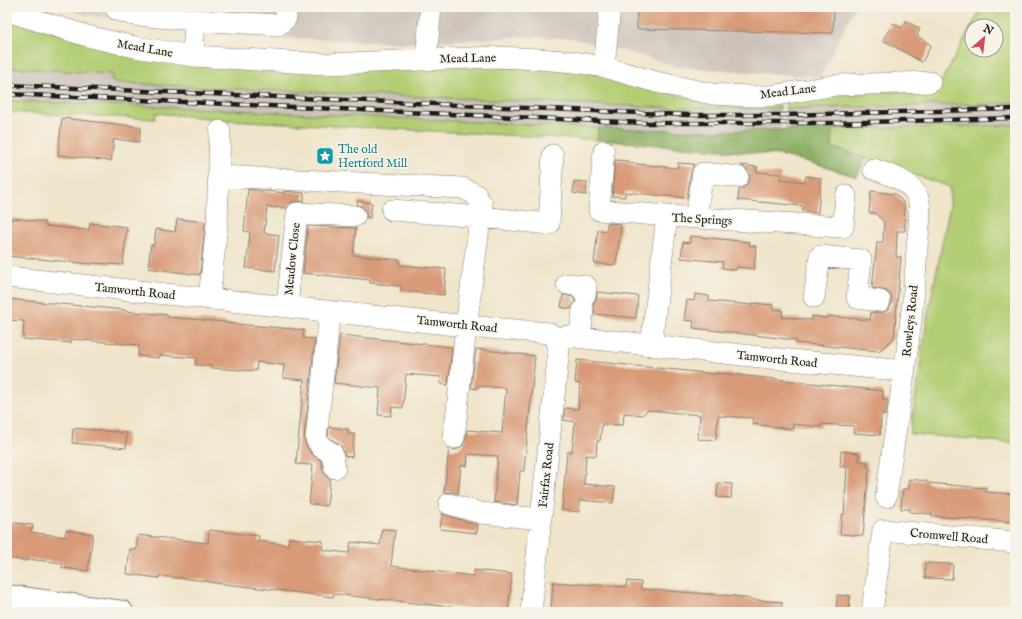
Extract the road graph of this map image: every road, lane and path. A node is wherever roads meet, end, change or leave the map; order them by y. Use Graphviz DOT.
graph roads {
  1 [pos="115,7"];
  2 [pos="286,7"];
  3 [pos="431,7"];
  4 [pos="610,7"];
  5 [pos="7,11"];
  6 [pos="195,20"];
  7 [pos="193,56"];
  8 [pos="426,59"];
  9 [pos="604,67"];
  10 [pos="930,82"];
  11 [pos="220,131"];
  12 [pos="604,151"];
  13 [pos="553,155"];
  14 [pos="873,169"];
  15 [pos="218,176"];
  16 [pos="738,177"];
  17 [pos="846,196"];
  18 [pos="392,210"];
  19 [pos="355,216"];
  20 [pos="667,216"];
  21 [pos="480,217"];
  22 [pos="696,218"];
  23 [pos="7,277"];
  24 [pos="567,284"];
  25 [pos="814,297"];
  26 [pos="209,299"];
  27 [pos="912,304"];
  28 [pos="287,306"];
  29 [pos="330,311"];
  30 [pos="466,326"];
  31 [pos="580,337"];
  32 [pos="556,338"];
  33 [pos="651,346"];
  34 [pos="905,371"];
  35 [pos="454,438"];
  36 [pos="335,468"];
  37 [pos="886,497"];
  38 [pos="449,504"];
  39 [pos="541,519"];
  40 [pos="1015,542"];
  41 [pos="7,596"];
  42 [pos="110,611"];
  43 [pos="531,612"];
  44 [pos="872,612"];
  1 -- 6 [label="street"];
  2 -- 6 [label="street"];
  3 -- 8 [label="street"];
  4 -- 9 [label="street"];
  5 -- 7 [label="street, Mead Lane"];
  6 -- 7 [label="street"];
  7 -- 8 [label="street, Mead Lane"];
  8 -- 9 [label="street, Mead Lane"];
  9 -- 10 [label="street, Mead Lane"];
  11 -- 15 [label="street"];
  12 -- 20 [label="street"];
  13 -- 21 [label="street"];
  14 -- 27 [label="street, Rowleys Road"];
  15 -- 21 [label="street"];
  15 -- 26 [label="street"];
  16 -- 22 [label="street"];
  17 -- 22 [label="street, The Springs"];
  18 -- 21 [label="street"];
  19 -- 28 [label="street, Meadow Close"];
  20 -- 22 [label="street, The Springs"];
  20 -- 33 [label="street, The Springs"];
  21 -- 30 [label="street"];
  23 -- 26 [label="street, Tamworth Road"];
  24 -- 31 [label="street"];
  25 -- 27 [label="street"];
  26 -- 28 [label="street, Tamworth Road"];
  27 -- 34 [label="street, Rowleys Road"];
  28 -- 29 [label="street, Tamworth Road"];
  29 -- 30 [label="street, Tamworth Road"];
  29 -- 36 [label="street"];
  30 -- 32 [label="street, Tamworth Road"];
  30 -- 35 [label="street"];
  31 -- 32 [label="street, Tamworth Road"];
  31 -- 33 [label="street, Tamworth Road"];
  32 -- 39 [label="street, Fairfax Road"];
  33 -- 34 [label="street, Tamworth Road"];
  34 -- 37 [label="street, Rowleys Road"];
  38 -- 39 [label="street"];
  39 -- 43 [label="street, Fairfax Road"];
  40 -- 44 [label="street, Cromwell Road"];
  41 -- 42 [label="main road"];
}
